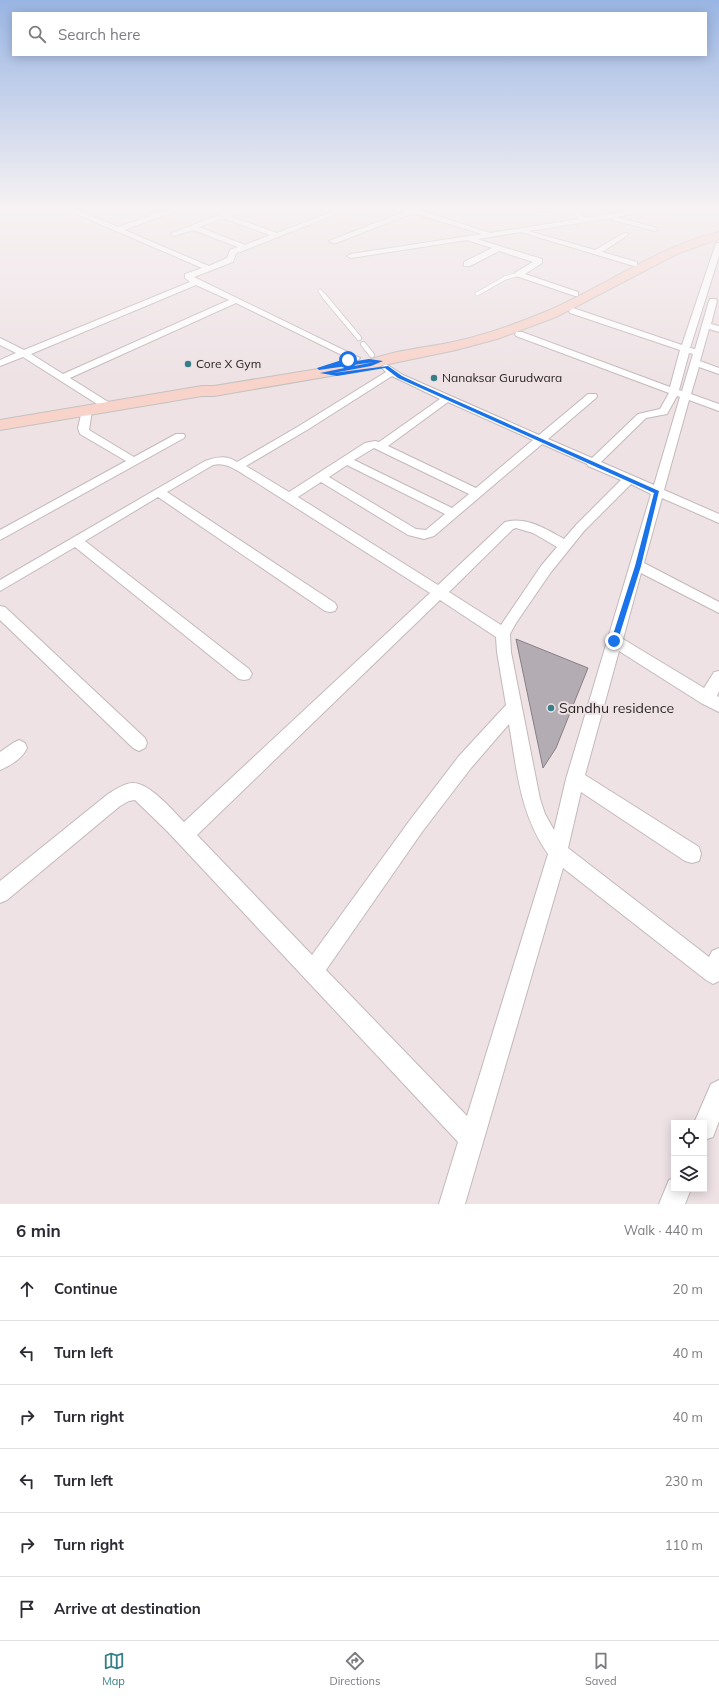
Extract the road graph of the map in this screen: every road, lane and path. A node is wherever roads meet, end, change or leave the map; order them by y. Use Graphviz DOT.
graph roads {
  1 [pos="201,265"];
  2 [pos="216,265"];
  3 [pos="533,265"];
  4 [pos="632,265"];
  5 [pos="648,265"];
  6 [pos="661,265"];
  7 [pos="713,265"];
  8 [pos="208,268"];
  9 [pos="519,274"];
  10 [pos="196,282"];
  11 [pos="320,291"];
  12 [pos="477,294"];
  13 [pos="575,294"];
  14 [pos="236,300"];
  15 [pos="701,302"];
  16 [pos="573,311"];
  17 [pos="706,326"];
  18 [pos="719,330"];
  19 [pos="519,334"];
  20 [pos="359,338"];
  21 [pos="0,341"];
  22 [pos="363,344"];
  23 [pos="685,349"];
  24 [pos="23,353"];
  25 [pos="355,358"];
  26 [pos="697,359"];
  27 [pos="0,363"];
  28 [pos="383,364"];
  29 [pos="321,371"];
  30 [pos="719,371"];
  31 [pos="62,378"];
  32 [pos="674,392"];
  33 [pos="592,396"];
  34 [pos="686,396"];
  35 [pos="448,398"];
  36 [pos="109,407"];
  37 [pos="719,408"];
  38 [pos="87,410"];
  39 [pos="0,425"];
  40 [pos="180,436"];
  41 [pos="539,440"];
  42 [pos="380,446"];
  43 [pos="346,460"];
  44 [pos="134,461"];
  45 [pos="592,464"];
  46 [pos="238,466"];
  47 [pos="321,478"];
  48 [pos="628,480"];
  49 [pos="158,492"];
  50 [pos="657,492"];
  51 [pos="477,493"];
  52 [pos="289,498"];
  53 [pos="453,513"];
  54 [pos="719,520"];
  55 [pos="0,536"];
  56 [pos="76,541"];
  57 [pos="565,545"];
  58 [pos="638,566"];
  59 [pos="0,586"];
  60 [pos="440,593"];
  61 [pos="330,607"];
  62 [pos="719,608"];
  63 [pos="0,611"];
  64 [pos="503,634"];
  65 [pos="614,641"];
  66 [pos="244,674"];
  67 [pos="719,677"];
  68 [pos="713,702"];
  69 [pos="514,707"];
  70 [pos="139,743"];
  71 [pos="19,748"];
  72 [pos="0,762"];
  73 [pos="576,779"];
  74 [pos="184,835"];
  75 [pos="558,852"];
  76 [pos="692,854"];
  77 [pos="0,893"];
  78 [pos="717,970"];
  79 [pos="313,971"];
  80 [pos="719,1092"];
  81 [pos="707,1121"];
  82 [pos="471,1138"];
  83 [pos="677,1192"];
  84 [pos="452,1204"];
  85 [pos="672,1204"];
  1 -- 8 [label="street"];
  2 -- 8 [label="street"];
  3 -- 9 [label="street"];
  4 -- 13 [label="main road"];
  5 -- 28 [label="main road"];
  6 -- 16 [label="main road"];
  7 -- 15 [label="street"];
  8 -- 10 [label="street"];
  9 -- 12 [label="lane"];
  9 -- 13 [label="street"];
  10 -- 14 [label="street"];
  10 -- 24 [label="street"];
  11 -- 20 [label="lane"];
  13 -- 28 [label="main road"];
  14 -- 25 [label="street"];
  14 -- 31 [label="street"];
  15 -- 17 [label="street"];
  15 -- 23 [label="street"];
  16 -- 19 [label="main road"];
  16 -- 23 [label="street"];
  17 -- 18 [label="street"];
  17 -- 26 [label="street"];
  19 -- 28 [label="main road"];
  19 -- 32 [label="street"];
  21 -- 24 [label="street"];
  22 -- 28 [label="lane"];
  23 -- 26 [label="street"];
  23 -- 32 [label="street"];
  24 -- 27 [label="street"];
  24 -- 31 [label="street"];
  25 -- 28 [label="main road"];
  25 -- 29 [label="main road"];
  26 -- 30 [label="street"];
  26 -- 34 [label="street"];
  28 -- 29 [label="main road"];
  28 -- 35 [label="street"];
  28 -- 46 [label="street"];
  29 -- 36 [label="main road"];
  31 -- 36 [label="street"];
  32 -- 34 [label="street"];
  32 -- 45 [label="street"];
  33 -- 41 [label="street"];
  34 -- 37 [label="street"];
  34 -- 50 [label="street"];
  35 -- 41 [label="street"];
  35 -- 42 [label="street"];
  36 -- 38 [label="main road"];
  38 -- 39 [label="main road"];
  38 -- 44 [label="street"];
  40 -- 44 [label="street"];
  41 -- 45 [label="street"];
  41 -- 51 [label="street"];
  42 -- 43 [label="street"];
  42 -- 51 [label="street"];
  43 -- 47 [label="street"];
  43 -- 53 [label="street"];
  44 -- 55 [label="street"];
  45 -- 48 [label="street"];
  46 -- 49 [label="street"];
  46 -- 52 [label="street"];
  47 -- 52 [label="street"];
  47 -- 53 [label="street"];
  48 -- 50 [label="street"];
  48 -- 57 [label="street"];
  49 -- 56 [label="street"];
  49 -- 61 [label="street"];
  50 -- 54 [label="street"];
  50 -- 58 [label="street"];
  51 -- 53 [label="street"];
  52 -- 60 [label="street"];
  56 -- 59 [label="street"];
  56 -- 66 [label="street"];
  57 -- 60 [label="street"];
  57 -- 64 [label="street"];
  58 -- 62 [label="street"];
  58 -- 65 [label="street"];
  60 -- 64 [label="street"];
  60 -- 74 [label="street"];
  63 -- 70 [label="street"];
  64 -- 69 [label="street"];
  65 -- 68 [label="street"];
  65 -- 73 [label="street"];
  67 -- 68 [label="street"];
  69 -- 75 [label="street"];
  69 -- 79 [label="street"];
  71 -- 72 [label="street"];
  73 -- 75 [label="street"];
  73 -- 76 [label="street"];
  74 -- 77 [label="street"];
  74 -- 79 [label="street"];
  75 -- 78 [label="street"];
  75 -- 82 [label="street"];
  79 -- 82 [label="street"];
  80 -- 81 [label="street"];
  82 -- 84 [label="street"];
  83 -- 85 [label="street"];
}
